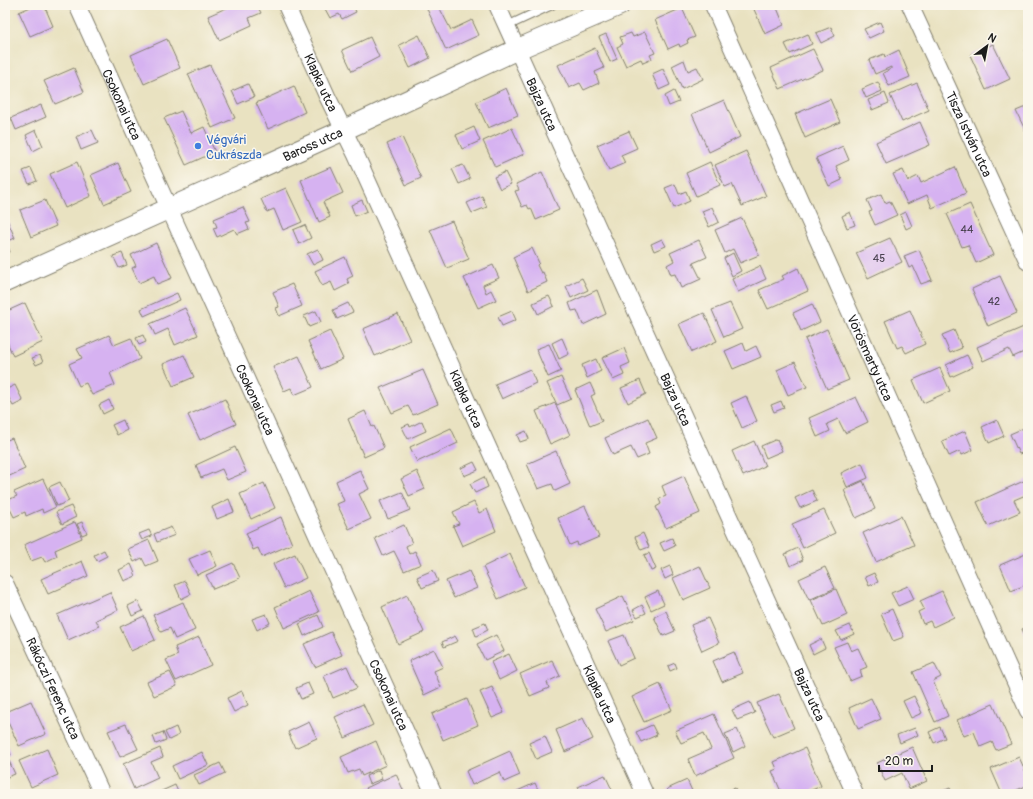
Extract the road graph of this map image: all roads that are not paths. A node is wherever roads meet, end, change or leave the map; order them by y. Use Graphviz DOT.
graph roads {
  1 [pos="77,5"];
  2 [pos="286,5"];
  3 [pos="497,5"];
  4 [pos="552,5"];
  5 [pos="620,5"];
  6 [pos="713,5"];
  7 [pos="910,5"];
  8 [pos="507,26"];
  9 [pos="518,49"];
  10 [pos="344,130"];
  11 [pos="169,209"];
  12 [pos="1028,262"];
  13 [pos="5,282"];
  14 [pos="5,583"];
  15 [pos="1028,711"];
  16 [pos="102,794"];
  17 [pos="434,794"];
  18 [pos="645,794"];
  19 [pos="855,794"];
  1 -- 11 [label="street, Csokonai utca"];
  2 -- 10 [label="street, Klapka utca"];
  3 -- 8 [label="street, Bajza utca"];
  4 -- 8 [label="lane"];
  5 -- 9 [label="street, Baross utca"];
  6 -- 15 [label="street, Vörösmarty utca"];
  7 -- 12 [label="street, Tisza István utca"];
  8 -- 9 [label="street, Bajza utca"];
  9 -- 10 [label="street, Baross utca"];
  9 -- 19 [label="street, Bajza utca"];
  10 -- 11 [label="street, Baross utca"];
  10 -- 18 [label="street, Klapka utca"];
  11 -- 13 [label="street, Baross utca"];
  11 -- 17 [label="street, Csokonai utca"];
  14 -- 16 [label="street, Rákóczi Ferenc utca"];
}
